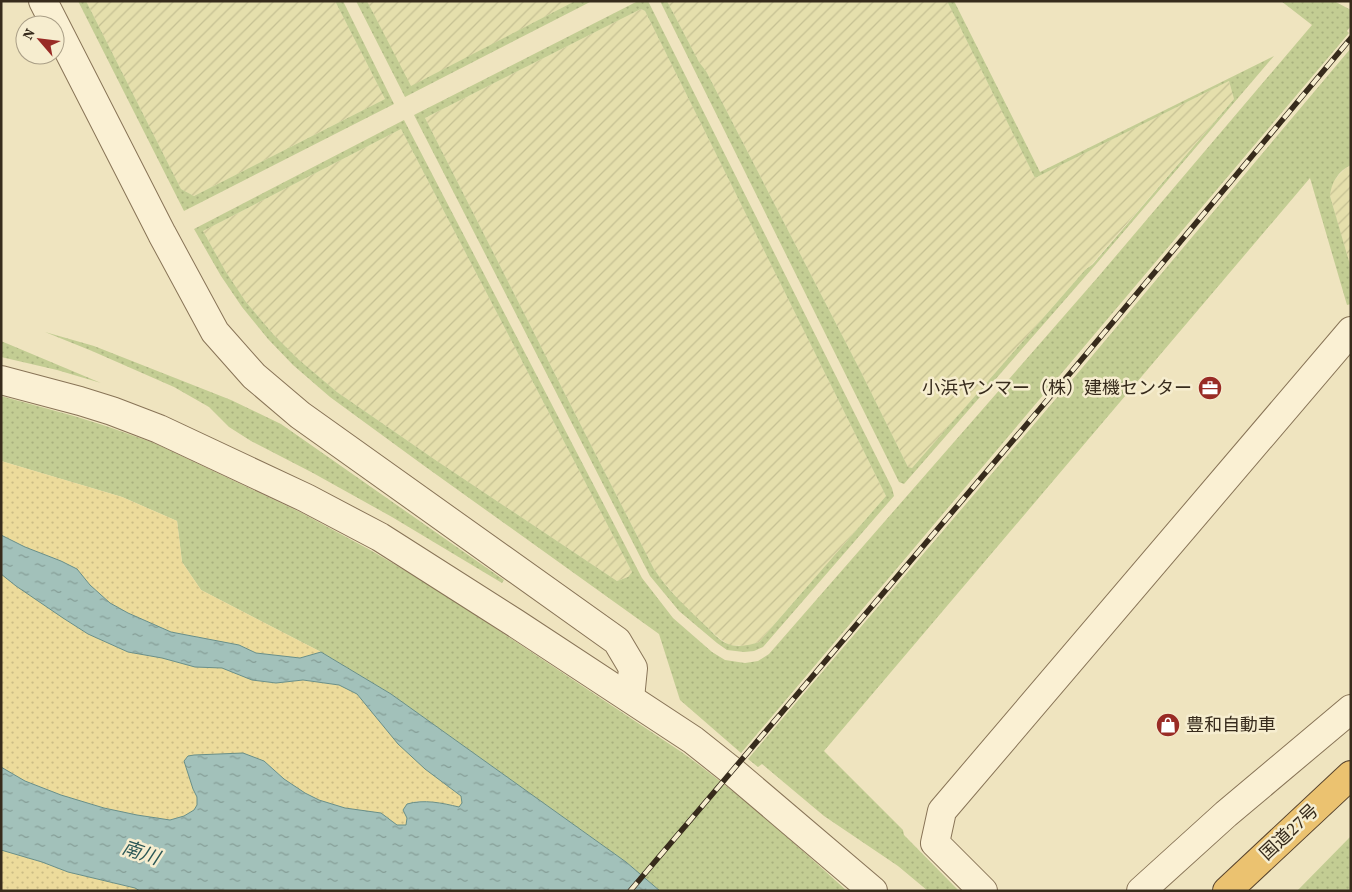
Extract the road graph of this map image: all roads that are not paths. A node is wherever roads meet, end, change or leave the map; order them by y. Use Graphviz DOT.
graph roads {
  1 [pos="43,1"];
  2 [pos="1351,331"];
  3 [pos="1,380"];
  4 [pos="630,698"];
  5 [pos="1351,709"];
  6 [pos="1351,775"];
  7 [pos="873,891"];
  8 [pos="983,891"];
  9 [pos="1141,891"];
  10 [pos="1227,891"];
  1 -- 4 [label="street"];
  2 -- 8 [label="street"];
  3 -- 4 [label="street"];
  4 -- 7 [label="street"];
  5 -- 9 [label="street"];
  6 -- 10 [label="highway, 国道27号"];
}
